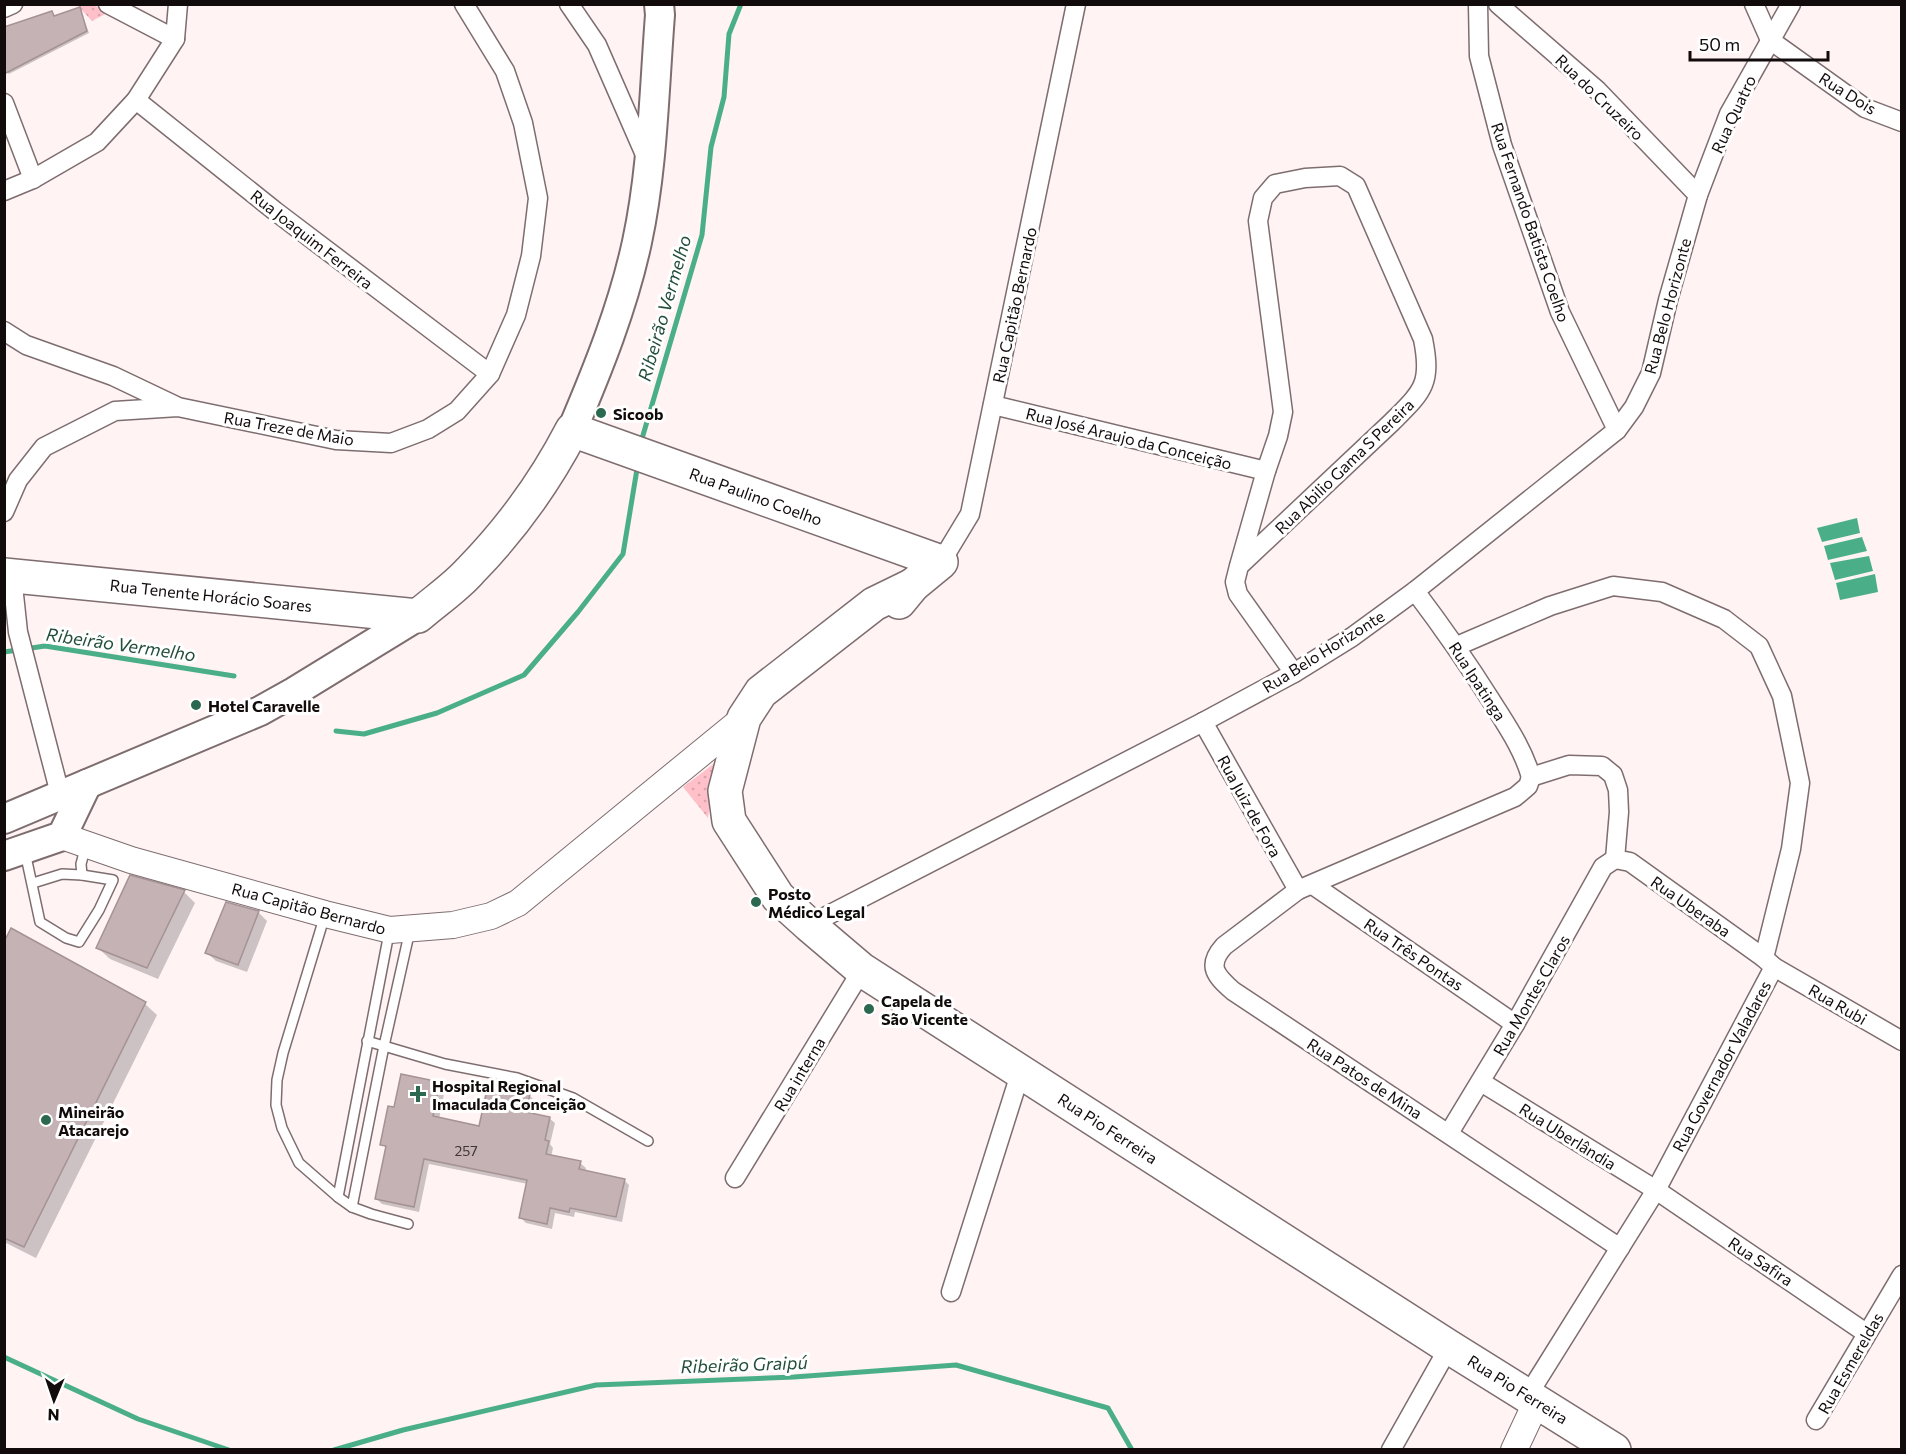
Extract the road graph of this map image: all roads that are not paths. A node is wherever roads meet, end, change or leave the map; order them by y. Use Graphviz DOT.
graph roads {
  1 [pos="14,4"];
  2 [pos="108,4"];
  3 [pos="178,4"];
  4 [pos="465,4"];
  5 [pos="569,4"];
  6 [pos="1076,4"];
  7 [pos="1478,4"];
  8 [pos="1498,4"];
  9 [pos="1754,4"];
  10 [pos="1791,4"];
  11 [pos="4,8"];
  12 [pos="662,8"];
  13 [pos="175,39"];
  14 [pos="1770,40"];
  15 [pos="136,100"];
  16 [pos="4,103"];
  17 [pos="1902,122"];
  18 [pos="649,165"];
  19 [pos="33,178"];
  20 [pos="4,191"];
  21 [pos="1698,195"];
  22 [pos="4,331"];
  23 [pos="490,374"];
  24 [pos="993,405"];
  25 [pos="178,407"];
  26 [pos="572,430"];
  27 [pos="1617,430"];
  28 [pos="1266,471"];
  29 [pos="4,512"];
  30 [pos="941,562"];
  31 [pos="1239,566"];
  32 [pos="8,575"];
  33 [pos="1415,591"];
  34 [pos="418,616"];
  35 [pos="1457,646"];
  36 [pos="1294,673"];
  37 [pos="744,718"];
  38 [pos="1203,722"];
  39 [pos="1531,777"];
  40 [pos="87,784"];
  41 [pos="60,794"];
  42 [pos="8,818"];
  43 [pos="74,840"];
  44 [pos="14,853"];
  45 [pos="1615,859"];
  46 [pos="82,874"];
  47 [pos="33,883"];
  48 [pos="1305,887"];
  49 [pos="325,915"];
  50 [pos="809,925"];
  51 [pos="400,930"];
  52 [pos="1769,962"];
  53 [pos="862,970"];
  54 [pos="1515,1024"];
  55 [pos="367,1041"];
  56 [pos="1902,1041"];
  57 [pos="384,1046"];
  58 [pos="1021,1071"];
  59 [pos="1481,1082"];
  60 [pos="1449,1133"];
  61 [pos="648,1141"];
  62 [pos="735,1178"];
  63 [pos="1656,1190"];
  64 [pos="338,1197"];
  65 [pos="352,1207"];
  66 [pos="408,1224"];
  67 [pos="1620,1248"];
  68 [pos="1902,1275"];
  69 [pos="951,1292"];
  70 [pos="1866,1333"];
  71 [pos="1449,1347"];
  72 [pos="1533,1398"];
  73 [pos="1816,1420"];
  74 [pos="1391,1449"];
  75 [pos="1514,1449"];
  76 [pos="1614,1449"];
  1 -- 11 [label="street"];
  2 -- 13 [label="street"];
  3 -- 13 [label="street"];
  4 -- 23 [label="street, Rua Treze de Maio"];
  5 -- 18 [label="street"];
  6 -- 24 [label="street, Rua Capitão Bernardo"];
  7 -- 27 [label="street, Rua Fernando Batista Coelho"];
  8 -- 21 [label="street, Rua do Cruzeiro"];
  9 -- 14 [label="street"];
  10 -- 14 [label="street, Rua Quatro"];
  12 -- 18 [label="main road"];
  13 -- 15 [label="street"];
  14 -- 17 [label="street, Rua Dois"];
  14 -- 21 [label="street, Rua Quatro"];
  15 -- 19 [label="street"];
  15 -- 23 [label="street, Rua Joaquim Ferreira"];
  16 -- 19 [label="street"];
  18 -- 26 [label="main road"];
  19 -- 20 [label="street"];
  21 -- 27 [label="street, Rua Belo Horizonte"];
  22 -- 25 [label="street"];
  23 -- 25 [label="street, Rua Treze de Maio"];
  24 -- 28 [label="street, Rua José Araujo da Conceição"];
  24 -- 30 [label="street, Rua Capitão Bernardo"];
  25 -- 29 [label="street, Rua Treze de Maio"];
  26 -- 30 [label="highway, Rua Paulino Coelho"];
  26 -- 34 [label="highway"];
  27 -- 33 [label="street, Rua Belo Horizonte"];
  28 -- 31 [label="street"];
  28 -- 31 [label="street, Rua Abilio Gama S Pereira"];
  30 -- 37 [label="highway, Rua Capitão Bernardo"];
  31 -- 36 [label="street"];
  32 -- 34 [label="highway, Rua Tenente Horácio Soares"];
  32 -- 41 [label="street"];
  33 -- 35 [label="street, Rua Ipatinga"];
  33 -- 36 [label="street, Rua Belo Horizonte"];
  34 -- 40 [label="main road"];
  35 -- 39 [label="street, Rua Ipatinga"];
  35 -- 52 [label="street, Rua Governador Valadares"];
  36 -- 38 [label="street, Rua Belo Horizonte"];
  37 -- 50 [label="highway, Rua Pio Ferreira"];
  37 -- 51 [label="main road, Rua Capitão Bernardo"];
  38 -- 48 [label="street, Rua Juiz de Fora"];
  38 -- 50 [label="street, Rua Belo Horizonte"];
  39 -- 45 [label="street"];
  39 -- 48 [label="street"];
  40 -- 41 [label="main road"];
  40 -- 43 [label="main road"];
  41 -- 42 [label="main road"];
  42 -- 44 [label="main road"];
  43 -- 44 [label="main road"];
  43 -- 46 [label="lane"];
  43 -- 49 [label="main road, Rua Capitão Bernardo"];
  44 -- 47 [label="lane"];
  45 -- 52 [label="street, Rua Uberaba"];
  45 -- 54 [label="street, Rua Montes Claros"];
  46 -- 47 [label="lane"];
  46 -- 47 [label="lane"];
  48 -- 54 [label="street, Rua Três Pontas"];
  48 -- 60 [label="street, Rua Patos de Mina"];
  49 -- 51 [label="main road, Rua Capitão Bernardo"];
  49 -- 64 [label="lane"];
  50 -- 53 [label="highway, Rua Pio Ferreira"];
  51 -- 55 [label="lane"];
  51 -- 57 [label="lane"];
  52 -- 56 [label="street, Rua Rubi"];
  52 -- 63 [label="street, Rua Governador Valadares"];
  53 -- 58 [label="highway, Rua Pio Ferreira"];
  53 -- 62 [label="street, Rua interna"];
  54 -- 59 [label="street, Rua Montes Claros"];
  55 -- 57 [label="lane"];
  55 -- 64 [label="lane"];
  57 -- 61 [label="lane"];
  57 -- 65 [label="lane"];
  58 -- 69 [label="street"];
  58 -- 71 [label="highway, Rua Pio Ferreira"];
  59 -- 60 [label="street, Rua Montes Claros"];
  59 -- 63 [label="street, Rua Uberlândia"];
  60 -- 67 [label="street, Rua Patos de Mina"];
  63 -- 67 [label="street, Rua Governador Valadares"];
  63 -- 70 [label="street, Rua Safira"];
  64 -- 65 [label="lane"];
  65 -- 66 [label="lane"];
  67 -- 72 [label="street, Rua Governador Valadares"];
  68 -- 70 [label="street, Rua Esmereldas"];
  70 -- 73 [label="street, Rua Esmereldas"];
  71 -- 72 [label="highway, Rua Pio Ferreira"];
  71 -- 74 [label="street"];
  72 -- 75 [label="main road"];
  72 -- 76 [label="highway, Rua Pio Ferreira"];
}
